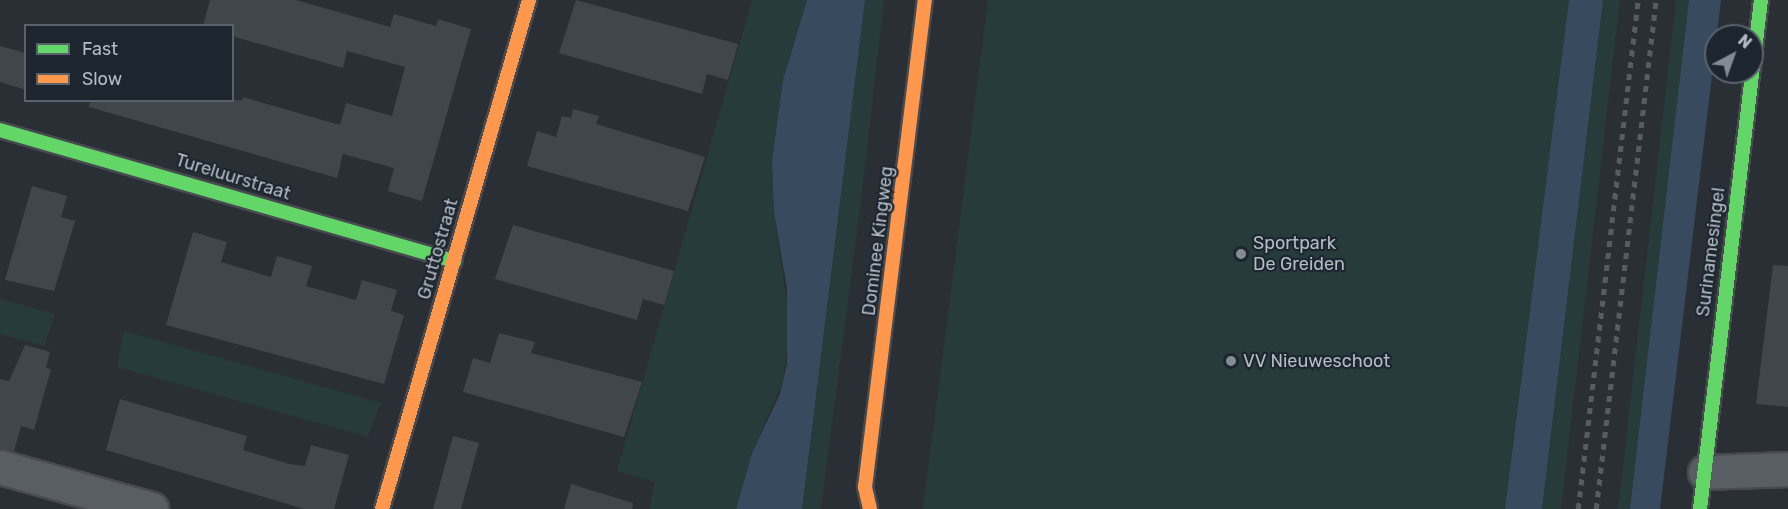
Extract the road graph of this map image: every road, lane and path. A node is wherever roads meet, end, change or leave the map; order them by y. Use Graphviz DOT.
graph roads {
  1 [pos="529,0"];
  2 [pos="925,0"];
  3 [pos="1761,0"];
  4 [pos="0,130"];
  5 [pos="454,261"];
  6 [pos="0,467"];
  7 [pos="1788,469"];
  8 [pos="1705,472"];
  9 [pos="865,487"];
  10 [pos="152,509"];
  11 [pos="382,509"];
  12 [pos="853,509"];
  13 [pos="870,509"];
  14 [pos="1700,509"];
  1 -- 5 [label="street, Gruttostraat"];
  2 -- 9 [label="street, Dominee Kingweg"];
  3 -- 8 [label="street, Surinamesingel"];
  4 -- 5 [label="street, Tureluurstraat"];
  5 -- 11 [label="street, Gruttostraat"];
  6 -- 10 [label="street"];
  7 -- 8 [label="street"];
  8 -- 14 [label="street, Surinamesingel"];
  9 -- 12 [label="street, Dominee Kingweg"];
  9 -- 13 [label="street, Dominee Kingweg"];
}
